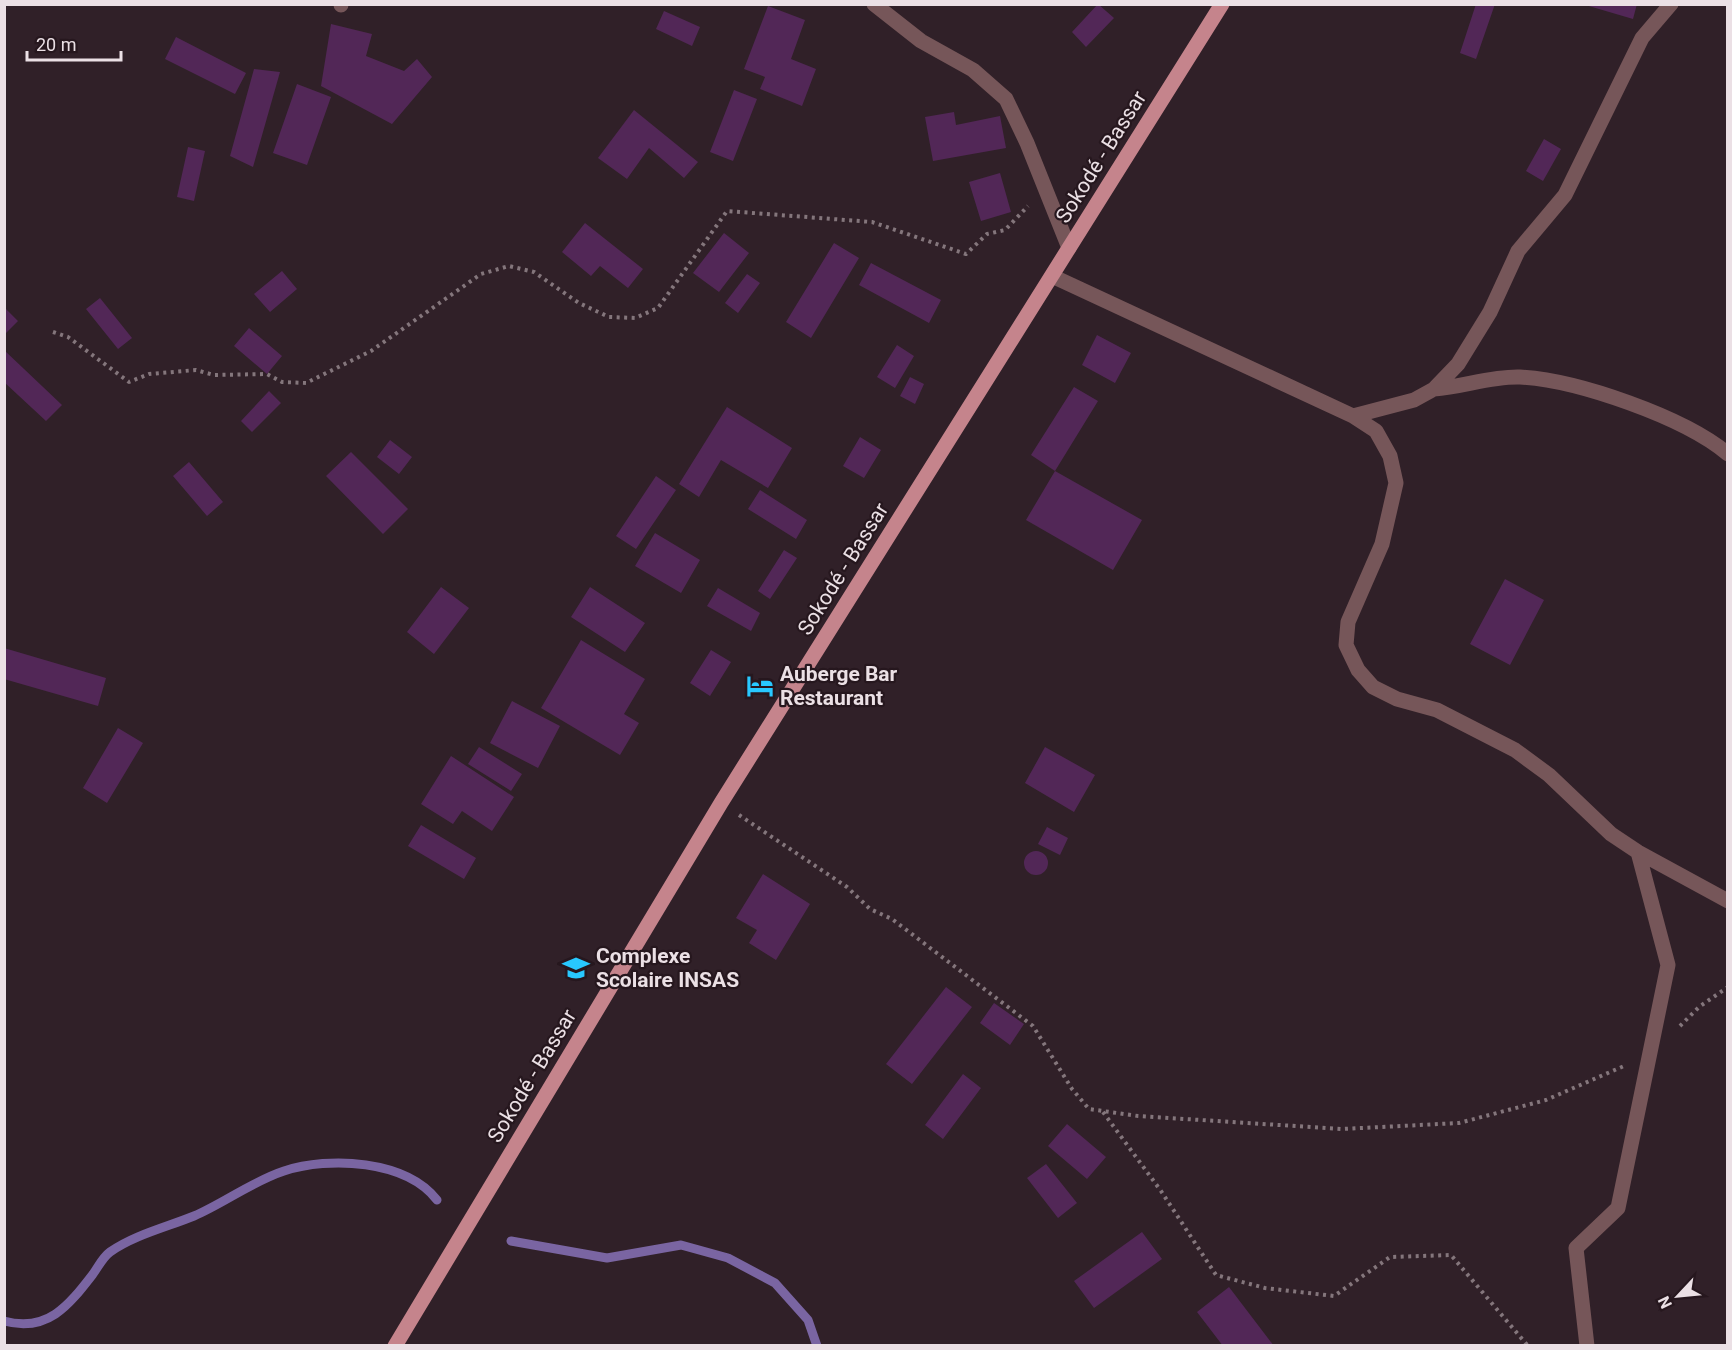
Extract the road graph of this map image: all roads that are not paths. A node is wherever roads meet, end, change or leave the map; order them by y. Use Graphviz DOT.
graph roads {
  1 [pos="874,4"];
  2 [pos="1222,4"];
  3 [pos="1671,4"];
  4 [pos="1069,248"];
  5 [pos="1052,276"];
  6 [pos="1434,389"];
  7 [pos="1353,416"];
  8 [pos="1728,454"];
  9 [pos="1638,852"];
  10 [pos="1728,901"];
  11 [pos="395,1346"];
  12 [pos="1587,1346"];
  1 -- 4 [label="street"];
  2 -- 4 [label="main road, Sokodé - Bassar"];
  3 -- 6 [label="street"];
  4 -- 5 [label="main road, Sokodé - Bassar"];
  5 -- 7 [label="street"];
  5 -- 11 [label="main road, Sokodé - Bassar"];
  6 -- 7 [label="street"];
  6 -- 8 [label="street"];
  7 -- 9 [label="street"];
  9 -- 10 [label="street"];
  9 -- 12 [label="street"];
}
